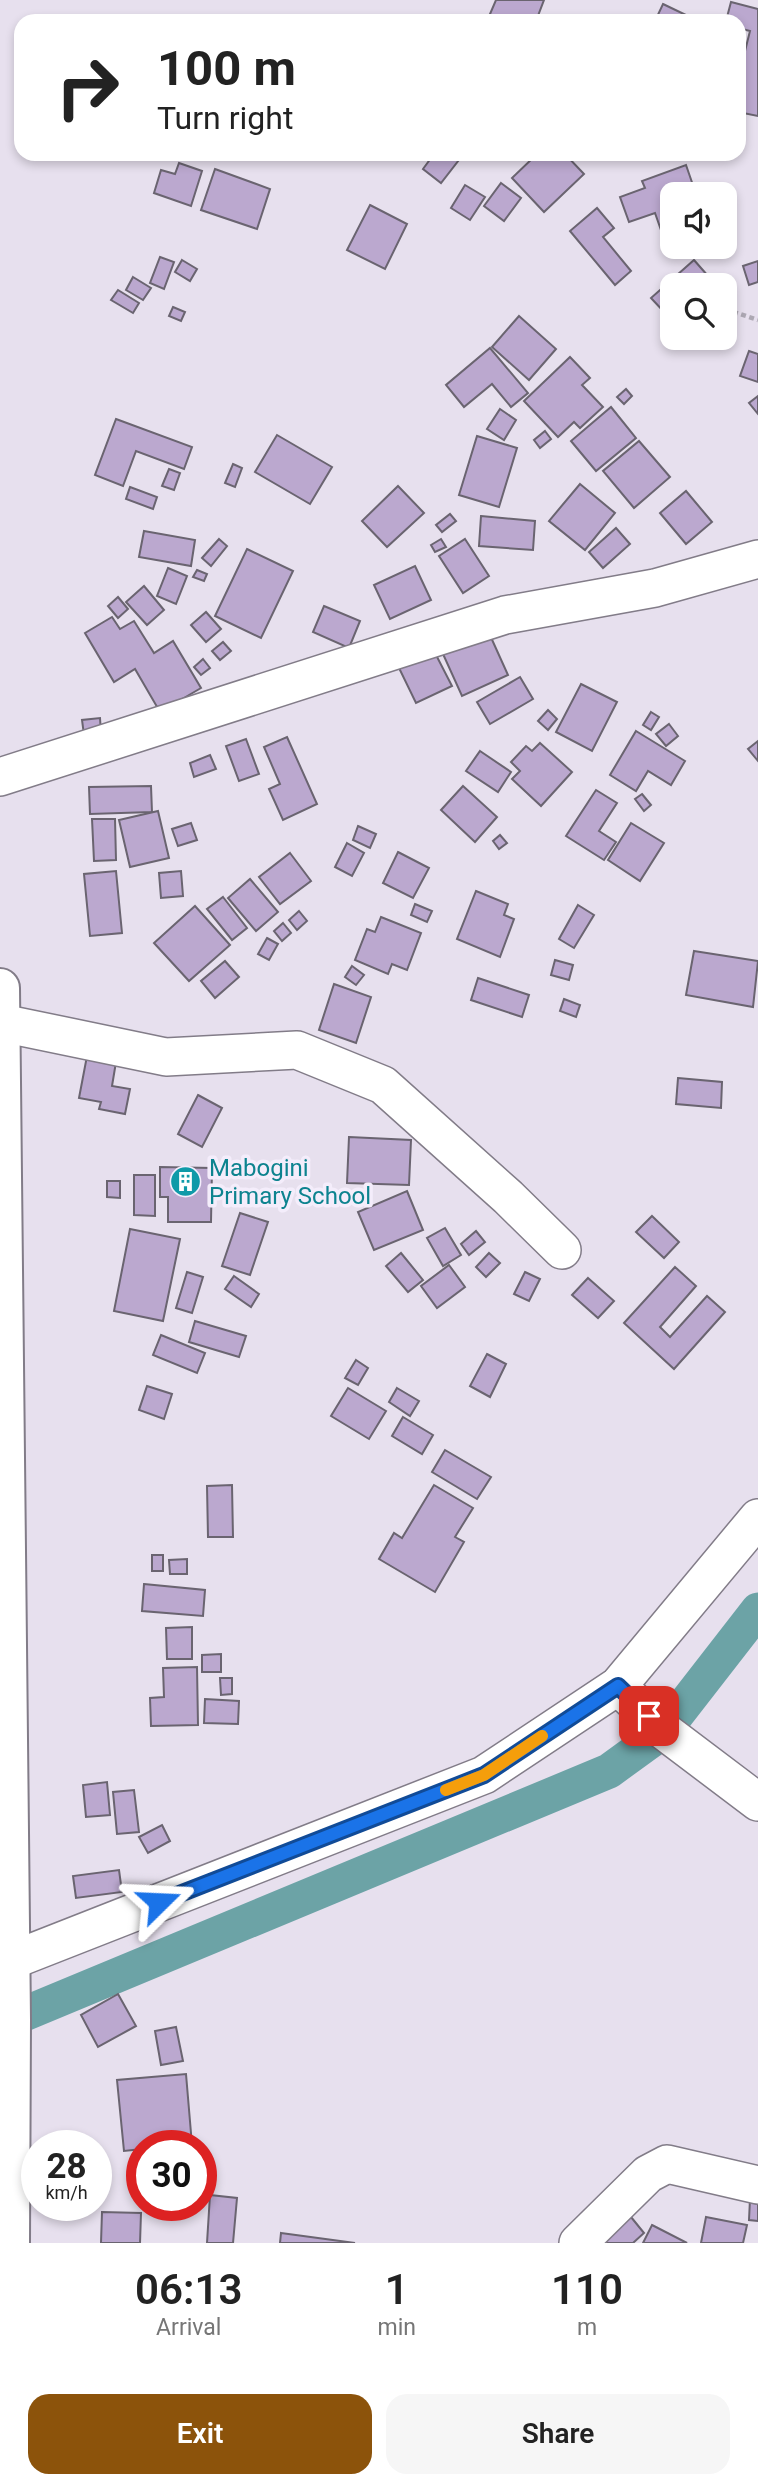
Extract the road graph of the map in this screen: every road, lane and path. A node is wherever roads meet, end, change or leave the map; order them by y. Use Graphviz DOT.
graph roads {
  1 [pos="737,313"];
  2 [pos="758,320"];
  3 [pos="758,559"];
  4 [pos="0,777"];
  5 [pos="1,1005"];
  6 [pos="562,1250"];
  7 [pos="758,1518"];
  8 [pos="618,1686"];
  9 [pos="758,1802"];
  10 [pos="4,1963"];
  11 [pos="6,2022"];
  12 [pos="758,2185"];
  13 [pos="10,2243"];
  14 [pos="578,2243"];
  1 -- 2 [label="path"];
  3 -- 4 [label="street"];
  5 -- 6 [label="street"];
  5 -- 10 [label="street"];
  7 -- 8 [label="street"];
  8 -- 9 [label="street"];
  8 -- 10 [label="street"];
  10 -- 11 [label="street"];
  11 -- 13 [label="street"];
  12 -- 14 [label="street"];
}
